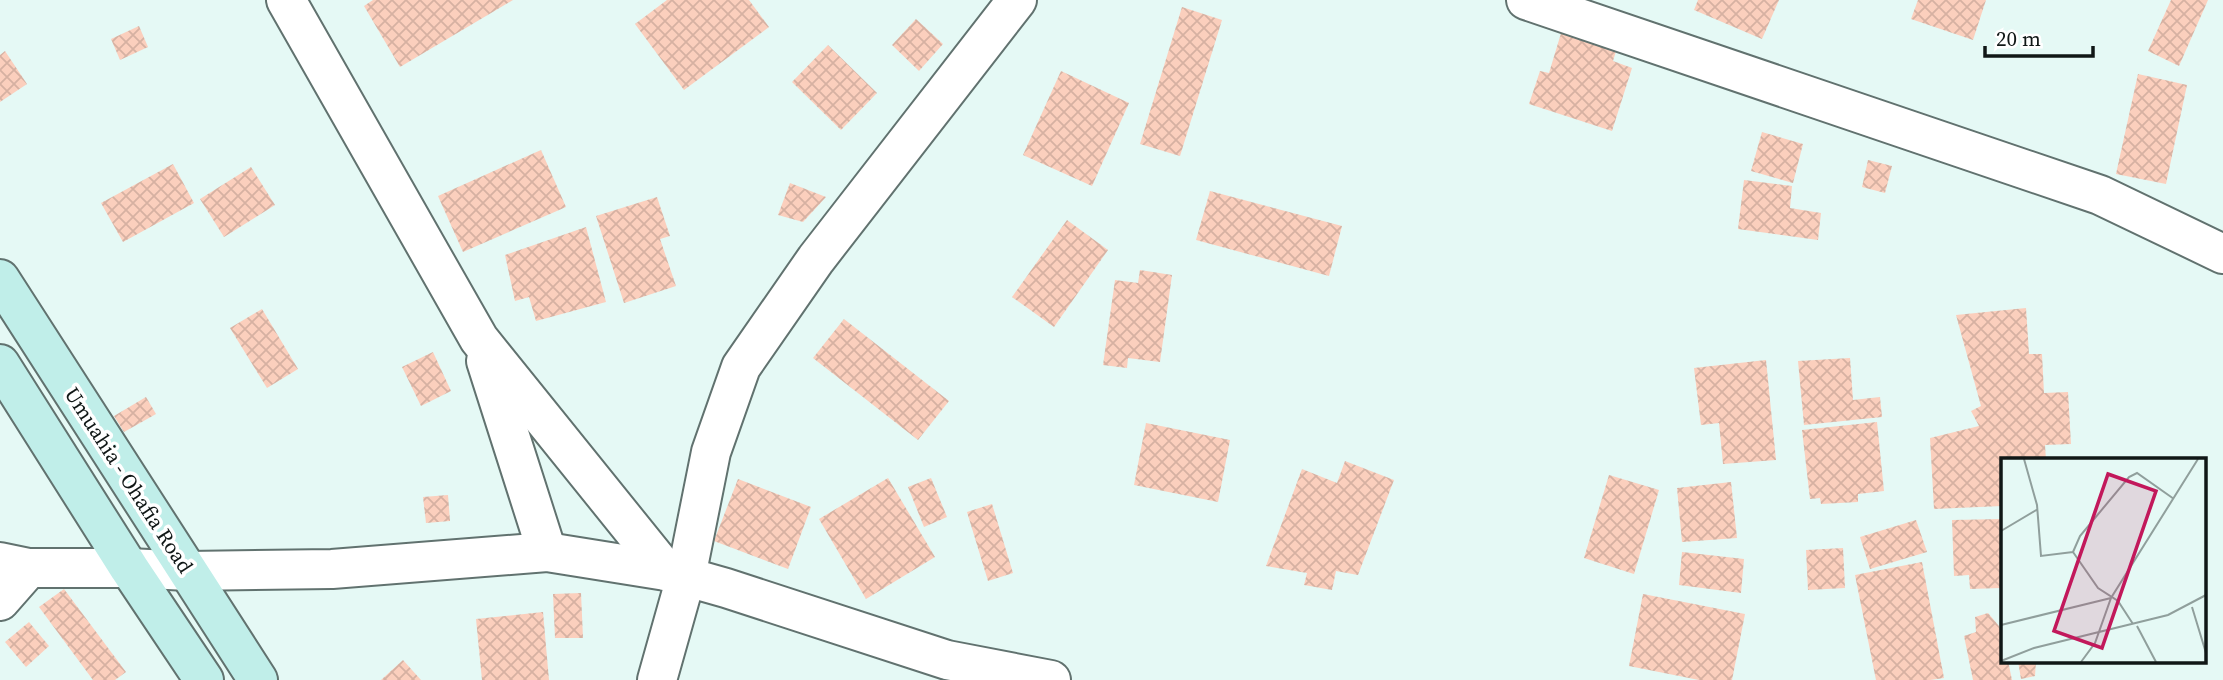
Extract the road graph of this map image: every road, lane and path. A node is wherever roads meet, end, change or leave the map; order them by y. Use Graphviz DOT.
graph roads {
  1 [pos="286,0"];
  2 [pos="1017,0"];
  3 [pos="1526,0"];
  4 [pos="2223,254"];
  5 [pos="0,279"];
  6 [pos="479,339"];
  7 [pos="0,364"];
  8 [pos="547,552"];
  9 [pos="14,565"];
  10 [pos="129,568"];
  11 [pos="188,571"];
  12 [pos="676,574"];
  13 [pos="0,601"];
  14 [pos="204,680"];
  15 [pos="258,680"];
  16 [pos="657,680"];
  17 [pos="1051,680"];
  1 -- 6 [label="street"];
  2 -- 12 [label="street"];
  3 -- 4 [label="street"];
  5 -- 11 [label="main road, Umuahia - Ohafia Road"];
  6 -- 8 [label="street"];
  6 -- 12 [label="street"];
  7 -- 10 [label="main road"];
  8 -- 11 [label="street"];
  8 -- 12 [label="street"];
  9 -- 10 [label="street"];
  9 -- 13 [label="street"];
  10 -- 11 [label="street"];
  10 -- 14 [label="main road"];
  11 -- 15 [label="main road, Umuahia - Ohafia Road"];
  12 -- 16 [label="street"];
  12 -- 17 [label="street"];
}
